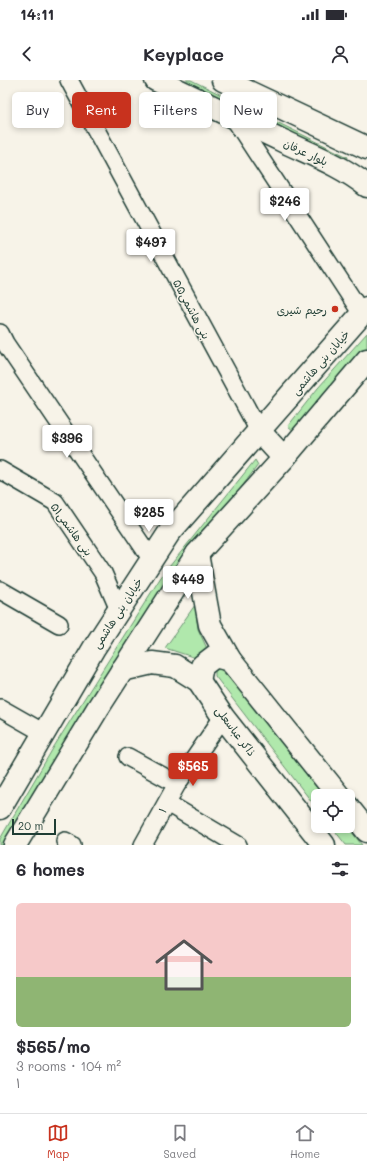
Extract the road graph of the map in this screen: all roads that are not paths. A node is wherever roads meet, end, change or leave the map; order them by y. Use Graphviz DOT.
graph roads {
  1 [pos="69,80"];
  2 [pos="156,80"];
  3 [pos="223,80"];
  4 [pos="220,109"];
  5 [pos="241,128"];
  6 [pos="258,128"];
  7 [pos="367,148"];
  8 [pos="364,181"];
  9 [pos="364,311"];
  10 [pos="2,340"];
  11 [pos="367,360"];
  12 [pos="258,431"];
  13 [pos="284,458"];
  14 [pos="0,470"];
  15 [pos="196,554"];
  16 [pos="152,560"];
  17 [pos="0,590"];
  18 [pos="119,610"];
  19 [pos="59,624"];
  20 [pos="230,660"];
  21 [pos="122,670"];
  22 [pos="199,681"];
  23 [pos="0,708"];
  24 [pos="223,716"];
  25 [pos="44,734"];
  26 [pos="128,757"];
  27 [pos="177,784"];
  28 [pos="333,789"];
  29 [pos="167,803"];
  30 [pos="0,808"];
  31 [pos="355,816"];
  32 [pos="367,831"];
  33 [pos="15,845"];
  34 [pos="142,845"];
  35 [pos="238,845"];
  36 [pos="324,845"];
  1 -- 12 [label="street, بنی هاشمی۵۵"];
  2 -- 4 [label="main road, بلوار عرفان"];
  3 -- 7 [label="main road"];
  5 -- 9 [label="street"];
  6 -- 8 [label="main road, بلوار عرفان"];
  9 -- 12 [label="main road, خیابان بنی هاشمی"];
  10 -- 16 [label="street"];
  11 -- 13 [label="main road"];
  12 -- 13 [label="main road"];
  12 -- 16 [label="main road, خیابان بنی هاشمی"];
  13 -- 15 [label="main road"];
  14 -- 18 [label="street, بنی هاشمی۵۱"];
  15 -- 20 [label="main road"];
  15 -- 21 [label="main road"];
  16 -- 18 [label="main road, خیابان بنی هاشمی"];
  17 -- 19 [label="street"];
  18 -- 25 [label="main road, خیابان بنی هاشمی"];
  20 -- 22 [label="main road"];
  20 -- 28 [label="main road"];
  21 -- 22 [label="main road, ذاکر عباسعلی"];
  21 -- 33 [label="main road"];
  22 -- 24 [label="main road, ذاکر عباسعلی"];
  23 -- 25 [label="street"];
  24 -- 27 [label="street, ۱"];
  24 -- 36 [label="main road, ذاکر عباسعلی"];
  25 -- 30 [label="main road, خیابان بنی هاشمی"];
  26 -- 27 [label="street"];
  27 -- 29 [label="street, ۱"];
  29 -- 34 [label="street, ۱"];
  29 -- 35 [label="street"];
  31 -- 32 [label="main road"];
}
